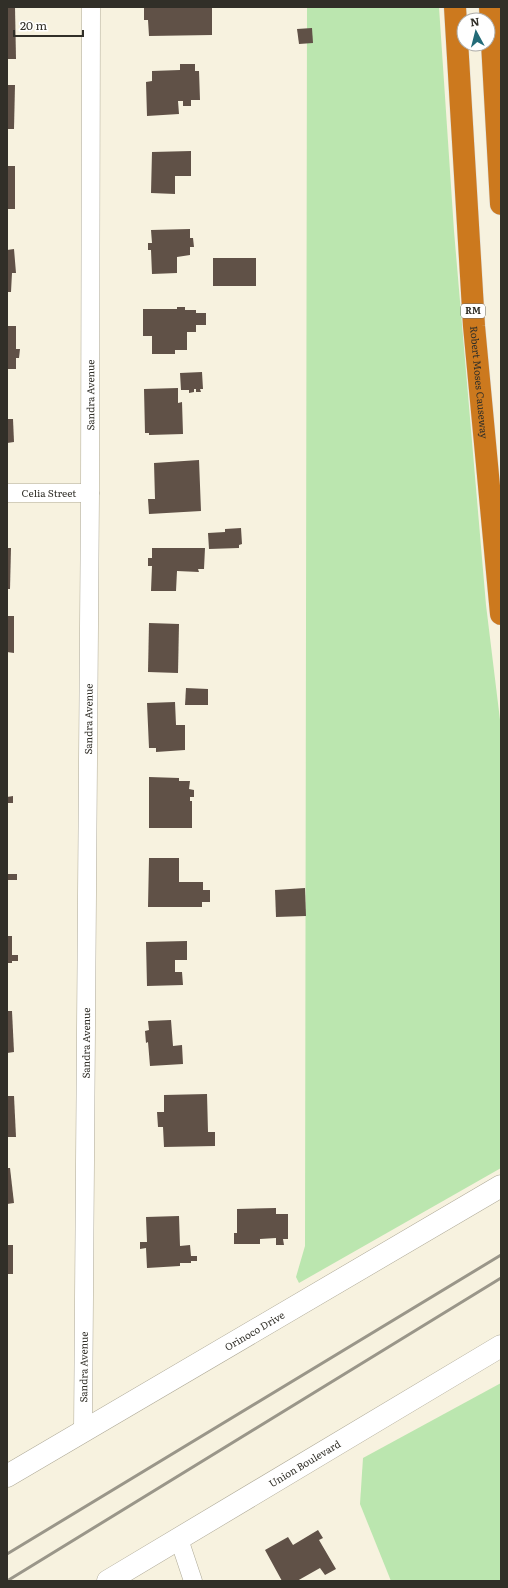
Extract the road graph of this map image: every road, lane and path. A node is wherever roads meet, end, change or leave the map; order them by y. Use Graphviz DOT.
graph roads {
  1 [pos="91,7"];
  2 [pos="455,7"];
  3 [pos="490,7"];
  4 [pos="501,204"];
  5 [pos="7,493"];
  6 [pos="90,493"];
  7 [pos="501,614"];
  8 [pos="501,1186"];
  9 [pos="501,1346"];
  10 [pos="83,1431"];
  11 [pos="7,1476"];
  12 [pos="179,1539"];
  13 [pos="108,1581"];
  14 [pos="193,1581"];
  1 -- 6 [label="street, Sandra Avenue"];
  2 -- 7 [label="highway, Robert Moses Causeway / RM"];
  3 -- 4 [label="highway"];
  5 -- 6 [label="street, Celia Street"];
  6 -- 10 [label="street, Sandra Avenue"];
  8 -- 10 [label="street, Orinoco Drive"];
  9 -- 12 [label="street, Union Boulevard"];
  10 -- 11 [label="street, Orinoco Drive"];
  12 -- 13 [label="street, Union Boulevard"];
  12 -- 14 [label="street"];
}
